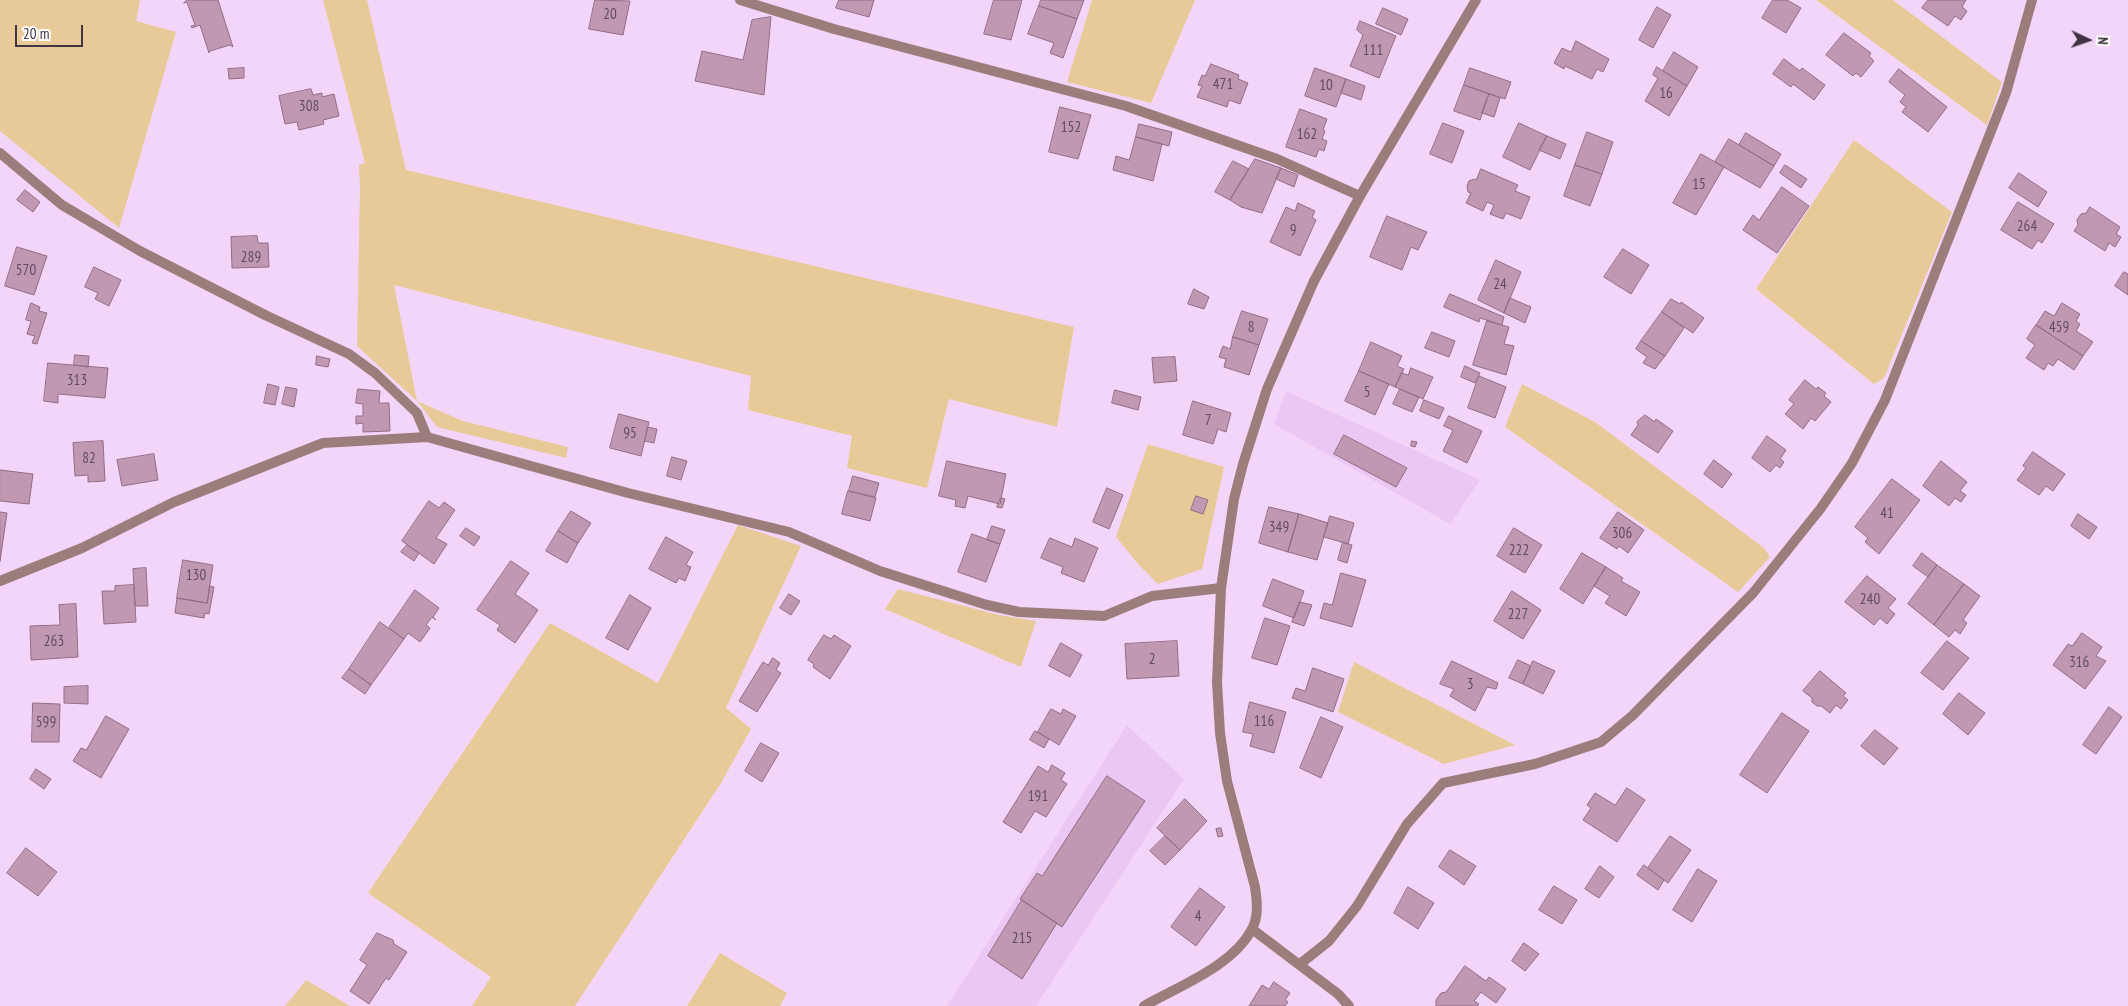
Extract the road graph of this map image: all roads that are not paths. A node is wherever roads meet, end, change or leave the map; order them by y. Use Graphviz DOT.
graph roads {
  1 [pos="740,0"];
  2 [pos="1476,0"];
  3 [pos="2032,0"];
  4 [pos="0,153"];
  5 [pos="1360,196"];
  6 [pos="427,437"];
  7 [pos="0,581"];
  8 [pos="1222,588"];
  9 [pos="1252,929"];
  10 [pos="1300,964"];
  11 [pos="1144,1006"];
  12 [pos="1349,1006"];
  1 -- 5 [label="street"];
  2 -- 5 [label="street"];
  3 -- 10 [label="street"];
  4 -- 6 [label="street"];
  5 -- 8 [label="street"];
  6 -- 7 [label="street"];
  6 -- 8 [label="street"];
  8 -- 9 [label="street"];
  9 -- 10 [label="street"];
  9 -- 11 [label="street"];
  10 -- 12 [label="street"];
}
